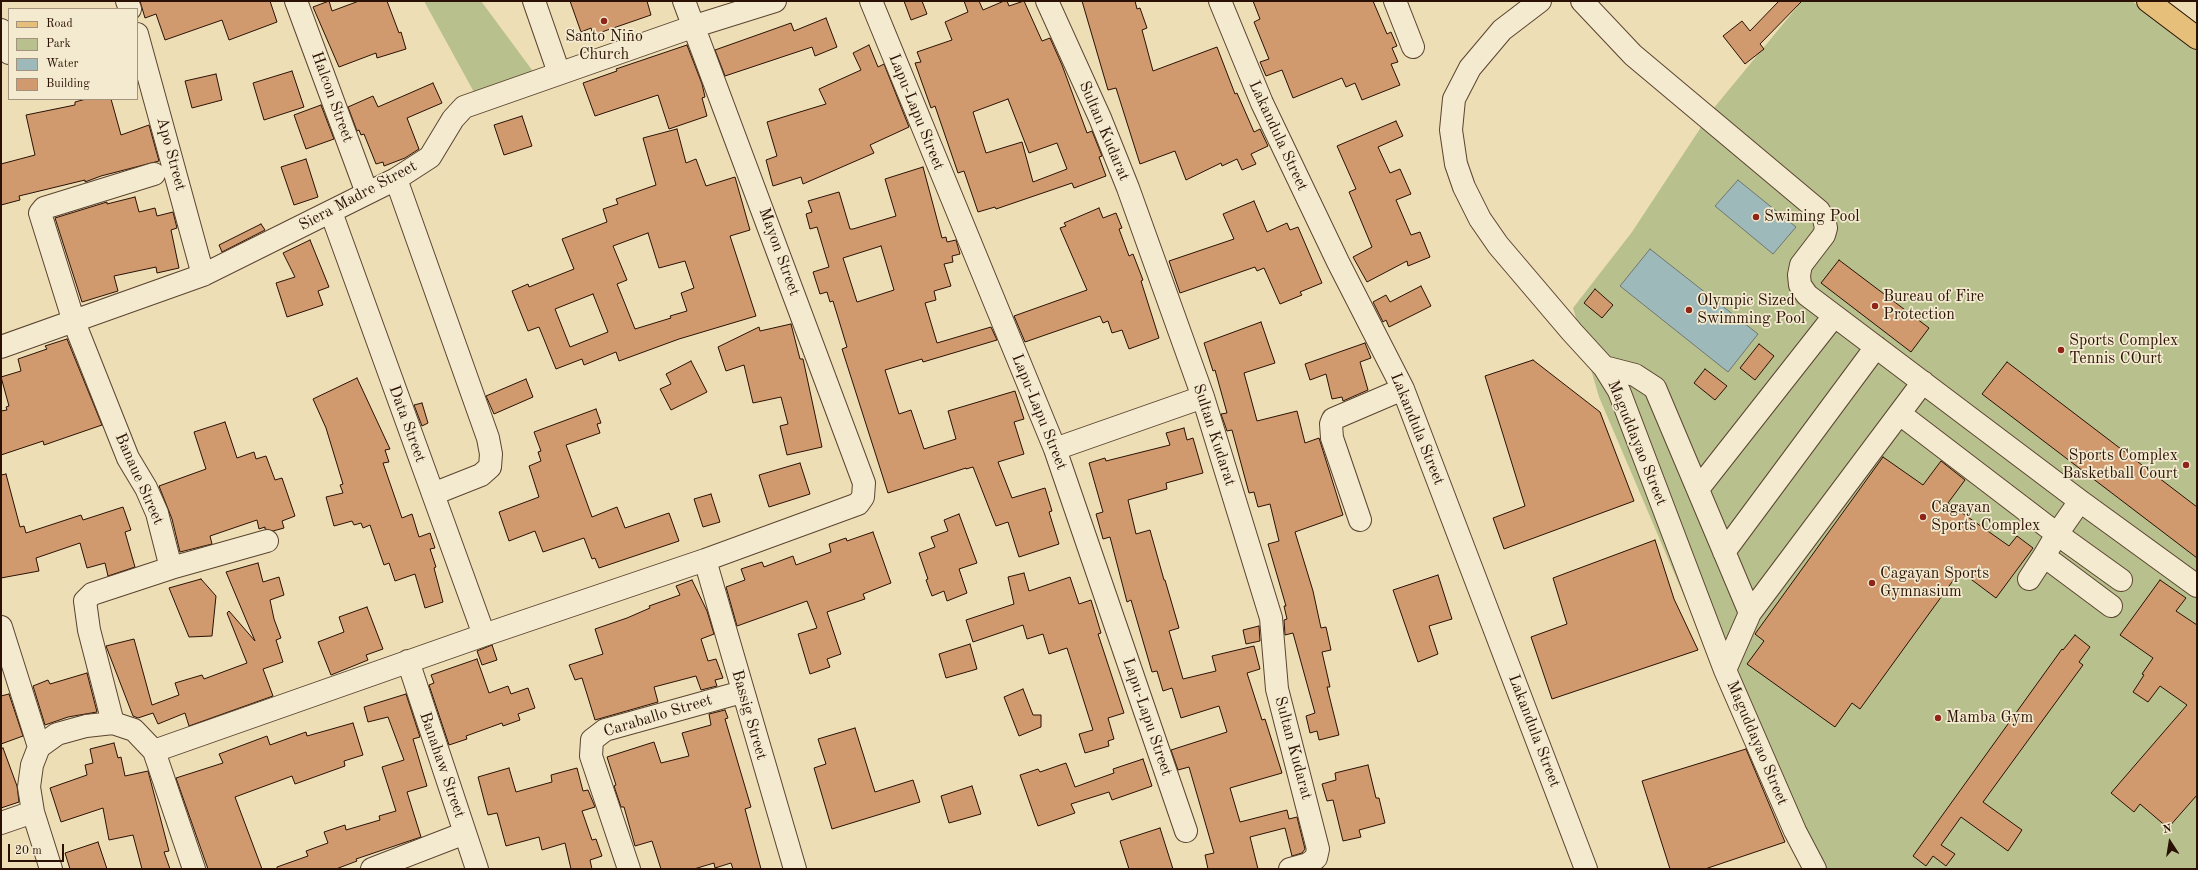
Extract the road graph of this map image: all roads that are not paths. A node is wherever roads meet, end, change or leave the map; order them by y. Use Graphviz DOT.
graph roads {
  1 [pos="296,1"];
  2 [pos="534,1"];
  3 [pos="684,1"];
  4 [pos="775,1"];
  5 [pos="870,1"];
  6 [pos="1046,1"];
  7 [pos="1220,1"];
  8 [pos="1395,1"];
  9 [pos="1540,1"];
  10 [pos="1582,1"];
  11 [pos="2148,1"];
  12 [pos="695,26"];
  13 [pos="1,30"];
  14 [pos="138,38"];
  15 [pos="2197,38"];
  16 [pos="1413,47"];
  17 [pos="8,50"];
  18 [pos="559,73"];
  19 [pos="154,174"];
  20 [pos="396,179"];
  21 [pos="367,193"];
  22 [pos="331,212"];
  23 [pos="203,274"];
  24 [pos="1834,316"];
  25 [pos="74,322"];
  26 [pos="1,347"];
  27 [pos="1876,347"];
  28 [pos="1604,367"];
  29 [pos="1923,382"];
  30 [pos="1403,389"];
  31 [pos="1203,397"];
  32 [pos="1900,414"];
  33 [pos="1055,449"];
  34 [pos="1698,489"];
  35 [pos="433,494"];
  36 [pos="2080,501"];
  37 [pos="1360,520"];
  38 [pos="2058,534"];
  39 [pos="267,541"];
  40 [pos="1724,552"];
  41 [pos="2044,556"];
  42 [pos="705,560"];
  43 [pos="171,568"];
  44 [pos="2029,579"];
  45 [pos="2121,580"];
  46 [pos="2197,586"];
  47 [pos="2111,606"];
  48 [pos="1750,613"];
  49 [pos="1,627"];
  50 [pos="484,635"];
  51 [pos="408,661"];
  52 [pos="1726,670"];
  53 [pos="742,692"];
  54 [pos="114,723"];
  55 [pos="39,746"];
  56 [pos="154,751"];
  57 [pos="33,812"];
  58 [pos="1,823"];
  59 [pos="1186,831"];
  60 [pos="465,833"];
  61 [pos="51,869"];
  62 [pos="194,869"];
  63 [pos="372,869"];
  64 [pos="477,869"];
  65 [pos="630,869"];
  66 [pos="795,869"];
  67 [pos="1290,869"];
  68 [pos="1586,869"];
  69 [pos="1815,869"];
  1 -- 21 [label="street, Halcon Street"];
  2 -- 18 [label="street"];
  3 -- 12 [label="street, Mayon Street"];
  4 -- 12 [label="street, Siera Madre Street"];
  5 -- 33 [label="street, Lapu-Lapu Street"];
  6 -- 31 [label="street, Sultan Kudarat"];
  7 -- 30 [label="street, Lakandula Street"];
  8 -- 16 [label="street"];
  9 -- 28 [label="street, Maguddayao Street"];
  10 -- 24 [label="street"];
  11 -- 15 [label="main road"];
  12 -- 18 [label="street, Siera Madre Street"];
  12 -- 42 [label="street, Mayon Street"];
  13 -- 17 [label="street"];
  14 -- 23 [label="street, Apo Street"];
  18 -- 20 [label="street, Siera Madre Street"];
  19 -- 25 [label="street, Banaue Street"];
  20 -- 21 [label="street, Siera Madre Street"];
  20 -- 35 [label="street"];
  21 -- 22 [label="street, Siera Madre Street"];
  22 -- 23 [label="street, Siera Madre Street"];
  22 -- 35 [label="street, Data Street"];
  23 -- 25 [label="street, Siera Madre Street"];
  24 -- 27 [label="street"];
  24 -- 34 [label="street"];
  25 -- 26 [label="street, Siera Madre Street"];
  25 -- 43 [label="street, Banaue Street"];
  27 -- 29 [label="street"];
  27 -- 40 [label="street"];
  28 -- 34 [label="street"];
  28 -- 52 [label="street, Maguddayao Street"];
  29 -- 32 [label="street"];
  29 -- 36 [label="street"];
  30 -- 37 [label="street"];
  30 -- 68 [label="street, Lakandula Street"];
  31 -- 33 [label="street"];
  31 -- 67 [label="street, Sultan Kudarat"];
  32 -- 38 [label="street"];
  32 -- 48 [label="street"];
  33 -- 59 [label="street, Lapu-Lapu Street"];
  34 -- 40 [label="street"];
  35 -- 50 [label="street, Data Street"];
  36 -- 38 [label="street"];
  36 -- 46 [label="street"];
  38 -- 41 [label="street"];
  38 -- 45 [label="street"];
  39 -- 43 [label="street"];
  40 -- 48 [label="street"];
  41 -- 44 [label="street"];
  41 -- 47 [label="street"];
  42 -- 50 [label="street"];
  42 -- 53 [label="street, Bassig Street"];
  43 -- 54 [label="street"];
  48 -- 52 [label="street"];
  49 -- 55 [label="street"];
  50 -- 51 [label="street"];
  51 -- 56 [label="street"];
  51 -- 60 [label="street, Banahaw Street"];
  52 -- 69 [label="street, Maguddayao Street"];
  53 -- 65 [label="street, Caraballo Street"];
  53 -- 66 [label="street, Bassig Street"];
  54 -- 55 [label="street"];
  54 -- 56 [label="street"];
  55 -- 57 [label="street"];
  56 -- 62 [label="street"];
  57 -- 58 [label="street"];
  57 -- 61 [label="street"];
  60 -- 63 [label="street"];
  60 -- 64 [label="street, Banahaw Street"];
}
